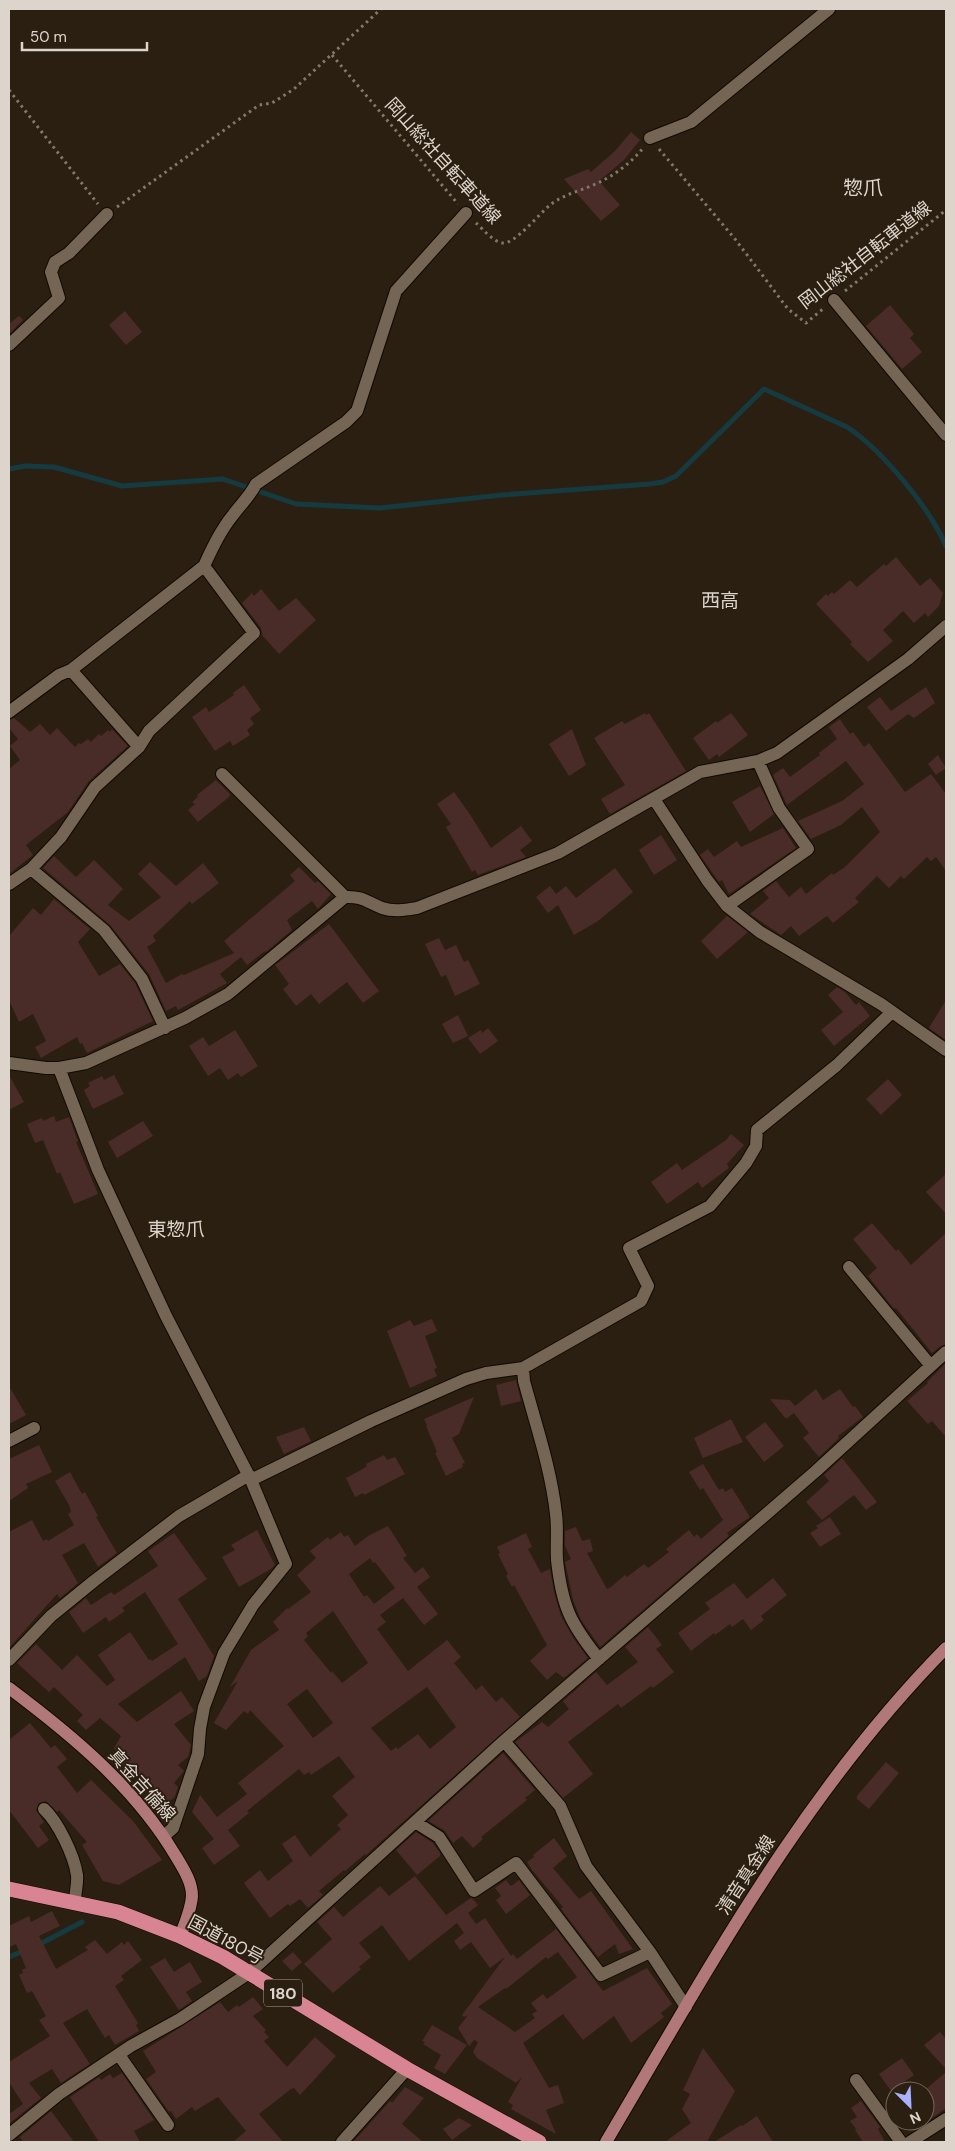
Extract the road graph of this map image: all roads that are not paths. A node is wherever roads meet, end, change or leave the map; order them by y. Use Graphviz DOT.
graph roads {
  1 [pos="829,9"];
  2 [pos="650,138"];
  3 [pos="107,214"];
  4 [pos="466,214"];
  5 [pos="834,300"];
  6 [pos="9,344"];
  7 [pos="946,435"];
  8 [pos="204,566"];
  9 [pos="946,626"];
  10 [pos="71,670"];
  11 [pos="9,712"];
  12 [pos="139,747"];
  13 [pos="758,761"];
  14 [pos="222,774"];
  15 [pos="654,799"];
  16 [pos="31,869"];
  17 [pos="9,884"];
  18 [pos="345,897"];
  19 [pos="727,906"];
  20 [pos="892,1012"];
  21 [pos="165,1028"];
  22 [pos="946,1050"];
  23 [pos="9,1063"];
  24 [pos="59,1068"];
  25 [pos="849,1267"];
  26 [pos="946,1352"];
  27 [pos="931,1366"];
  28 [pos="523,1368"];
  29 [pos="34,1428"];
  30 [pos="9,1441"];
  31 [pos="250,1478"];
  32 [pos="946,1648"];
  33 [pos="599,1659"];
  34 [pos="9,1660"];
  35 [pos="9,1688"];
  36 [pos="504,1741"];
  37 [pos="44,1809"];
  38 [pos="415,1822"];
  39 [pos="164,1836"];
  40 [pos="9,1889"];
  41 [pos="75,1902"];
  42 [pos="180,1936"];
  43 [pos="650,1952"];
  44 [pos="249,1973"];
  45 [pos="686,2007"];
  46 [pos="119,2055"];
  47 [pos="407,2069"];
  48 [pos="856,2080"];
  49 [pos="946,2119"];
  50 [pos="168,2124"];
  51 [pos="9,2135"];
  52 [pos="342,2142"];
  53 [pos="538,2142"];
  54 [pos="606,2142"];
  55 [pos="901,2142"];
  56 [pos="910,2142"];
  1 -- 2 [label="street"];
  3 -- 6 [label="street"];
  4 -- 8 [label="street"];
  5 -- 7 [label="street"];
  8 -- 10 [label="street"];
  8 -- 12 [label="street"];
  9 -- 13 [label="street"];
  10 -- 11 [label="street"];
  10 -- 12 [label="street"];
  12 -- 16 [label="street"];
  13 -- 15 [label="street"];
  13 -- 19 [label="street"];
  14 -- 18 [label="street"];
  15 -- 18 [label="street"];
  15 -- 19 [label="street"];
  16 -- 17 [label="street"];
  16 -- 21 [label="street"];
  18 -- 21 [label="street"];
  19 -- 20 [label="street"];
  20 -- 22 [label="street"];
  20 -- 28 [label="street"];
  21 -- 24 [label="street"];
  23 -- 24 [label="street"];
  24 -- 31 [label="street"];
  25 -- 27 [label="street"];
  26 -- 27 [label="street"];
  27 -- 33 [label="street"];
  28 -- 31 [label="street"];
  28 -- 33 [label="street"];
  29 -- 30 [label="street"];
  31 -- 34 [label="street"];
  31 -- 39 [label="street"];
  32 -- 45 [label="main road, 清音真金線"];
  33 -- 36 [label="street"];
  35 -- 39 [label="main road, 真金吉備線"];
  36 -- 38 [label="street"];
  36 -- 43 [label="street"];
  37 -- 41 [label="street"];
  38 -- 43 [label="street"];
  38 -- 44 [label="street"];
  39 -- 42 [label="main road, 真金吉備線"];
  40 -- 41 [label="highway, 国道180号 / 180"];
  41 -- 42 [label="highway, 国道180号 / 180"];
  42 -- 44 [label="highway, 国道180号 / 180"];
  43 -- 45 [label="street"];
  44 -- 46 [label="street"];
  44 -- 47 [label="highway, 国道180号 / 180"];
  45 -- 54 [label="main road, 清音真金線"];
  46 -- 50 [label="street"];
  46 -- 51 [label="street"];
  47 -- 52 [label="street"];
  47 -- 53 [label="highway, 国道180号 / 180"];
  48 -- 55 [label="street"];
  49 -- 56 [label="street"];
}
